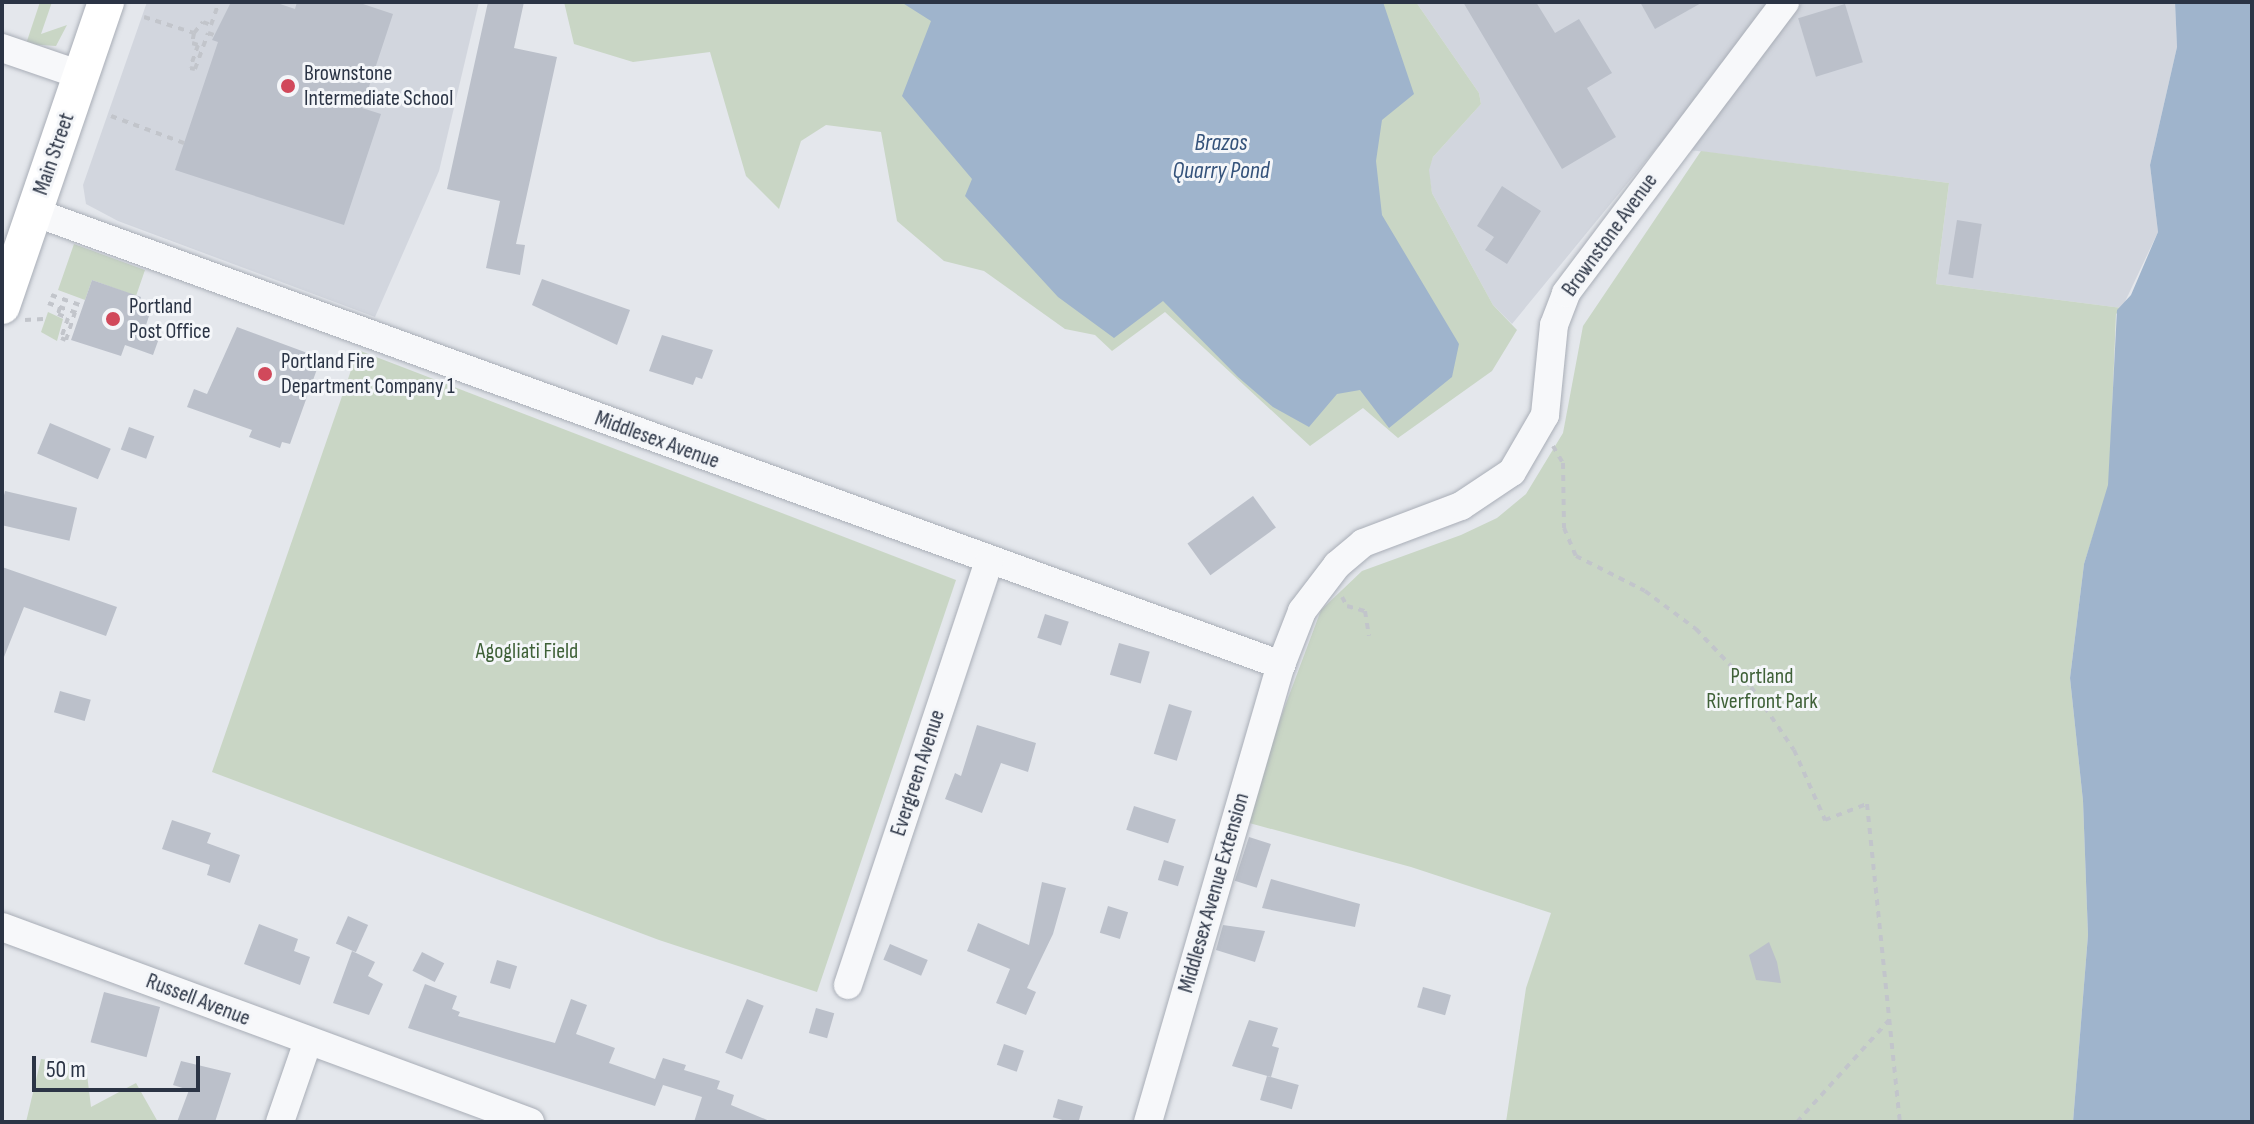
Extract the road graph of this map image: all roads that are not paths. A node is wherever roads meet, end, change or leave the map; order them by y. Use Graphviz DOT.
graph roads {
  1 [pos="106,2"];
  2 [pos="1785,2"];
  3 [pos="2,48"];
  4 [pos="81,75"];
  5 [pos="34,212"];
  6 [pos="11,313"];
  7 [pos="989,562"];
  8 [pos="1281,665"];
  9 [pos="2,927"];
  10 [pos="848,985"];
  11 [pos="308,1041"];
  12 [pos="280,1122"];
  13 [pos="530,1122"];
  14 [pos="1148,1122"];
  1 -- 4 [label="main road, Main Street"];
  2 -- 8 [label="street, Brownstone Avenue"];
  3 -- 4 [label="street"];
  4 -- 5 [label="main road, Main Street"];
  5 -- 6 [label="main road, Main Street"];
  5 -- 7 [label="street, Middlesex Avenue"];
  7 -- 8 [label="street, Middlesex Avenue"];
  7 -- 10 [label="street, Evergreen Avenue"];
  8 -- 14 [label="street, Middlesex Avenue Extension"];
  9 -- 11 [label="street, Russell Avenue"];
  11 -- 12 [label="street"];
  11 -- 13 [label="street, Russell Avenue"];
}
